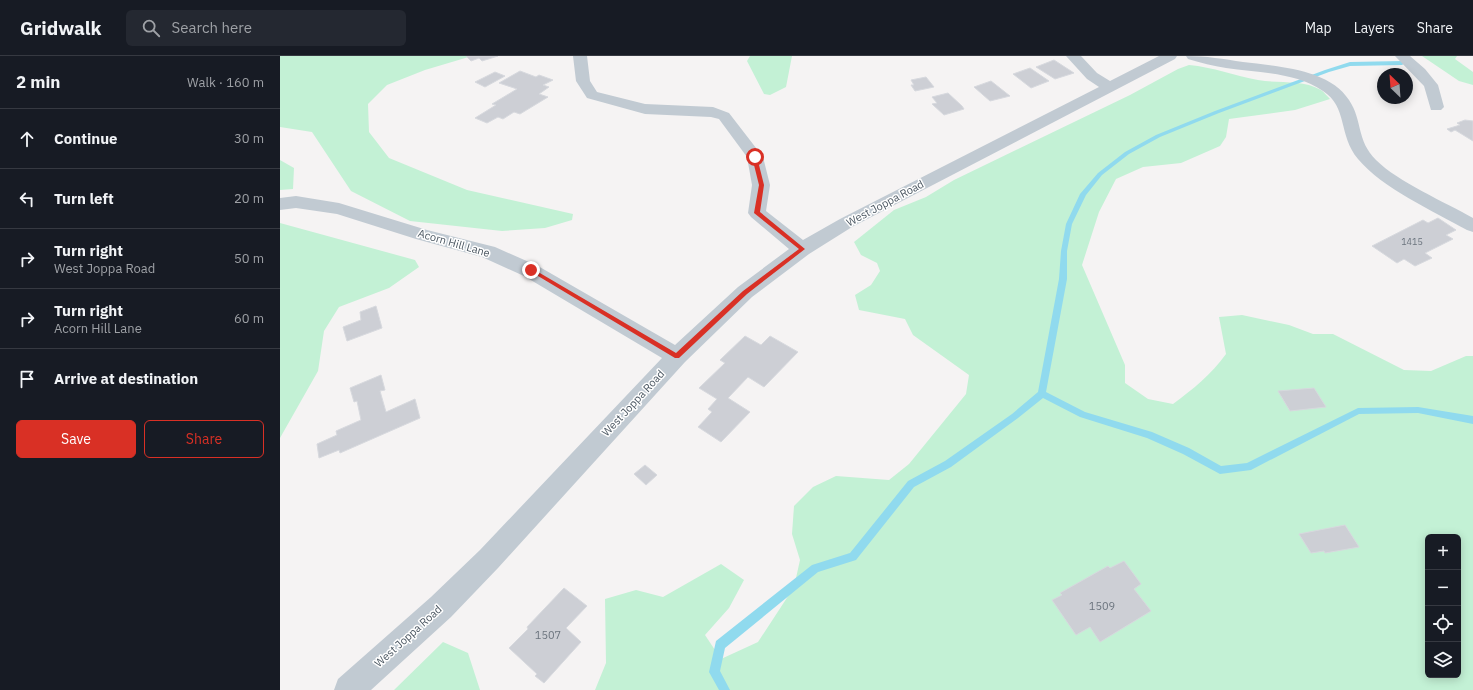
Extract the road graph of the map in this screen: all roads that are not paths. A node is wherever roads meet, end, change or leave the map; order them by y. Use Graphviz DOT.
graph roads {
  1 [pos="580,56"];
  2 [pos="1073,56"];
  3 [pos="1170,56"];
  4 [pos="1192,56"];
  5 [pos="1402,56"];
  6 [pos="1110,87"];
  7 [pos="1436,107"];
  8 [pos="280,204"];
  9 [pos="1473,226"];
  10 [pos="802,249"];
  11 [pos="677,356"];
  12 [pos="349,690"];
  1 -- 10 [label="street"];
  2 -- 6 [label="street"];
  3 -- 6 [label="street, West Joppa Road"];
  4 -- 9 [label="street"];
  5 -- 7 [label="street"];
  6 -- 10 [label="street, West Joppa Road"];
  8 -- 11 [label="street, Acorn Hill Lane"];
  10 -- 11 [label="street, West Joppa Road"];
  11 -- 12 [label="street, West Joppa Road"];
}
